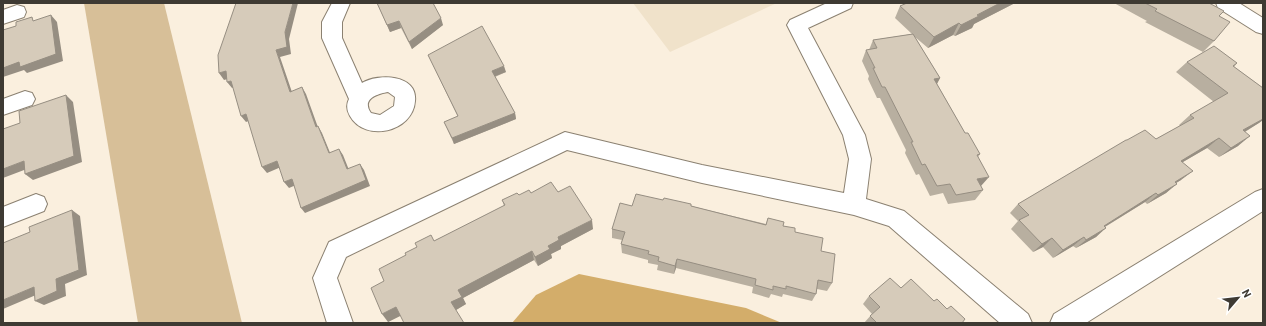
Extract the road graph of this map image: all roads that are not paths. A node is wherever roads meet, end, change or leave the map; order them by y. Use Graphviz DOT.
graph roads {
  1 [pos="341,3"];
  2 [pos="844,3"];
  3 [pos="1226,3"];
  4 [pos="1263,27"];
  5 [pos="25,99"];
  6 [pos="359,99"];
  7 [pos="3,107"];
  8 [pos="1263,199"];
  9 [pos="36,204"];
  10 [pos="854,205"];
  11 [pos="3,217"];
  12 [pos="340,323"];
  13 [pos="1019,323"];
  14 [pos="1063,323"];
  1 -- 6 [label="street"];
  2 -- 10 [label="street"];
  3 -- 4 [label="street"];
  5 -- 7 [label="street"];
  8 -- 14 [label="street"];
  9 -- 11 [label="street"];
  10 -- 12 [label="street"];
  10 -- 13 [label="street"];
}
